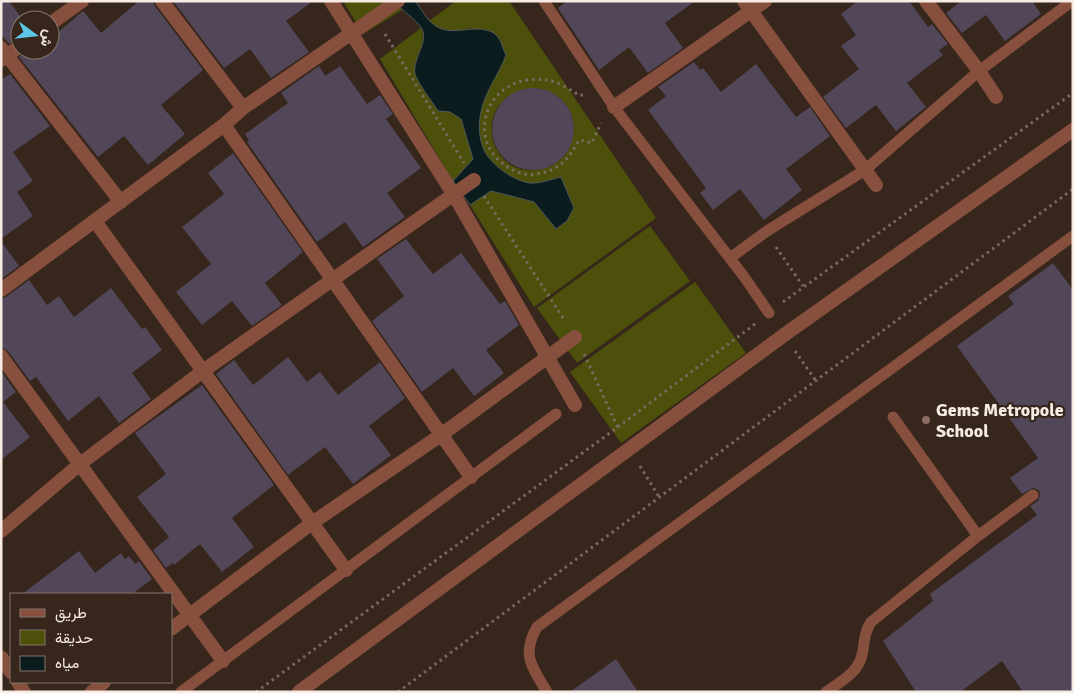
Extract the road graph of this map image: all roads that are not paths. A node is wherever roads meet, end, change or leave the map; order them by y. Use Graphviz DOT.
graph roads {
  1 [pos="82,1"];
  2 [pos="162,1"];
  3 [pos="330,1"];
  4 [pos="544,1"];
  5 [pos="765,1"];
  6 [pos="926,1"];
  7 [pos="1072,1"];
  8 [pos="396,3"];
  9 [pos="748,6"];
  10 [pos="60,17"];
  11 [pos="351,32"];
  12 [pos="3,55"];
  13 [pos="979,71"];
  14 [pos="996,97"];
  15 [pos="611,102"];
  16 [pos="243,108"];
  17 [pos="224,125"];
  18 [pos="1073,130"];
  19 [pos="865,170"];
  20 [pos="474,180"];
  21 [pos="876,185"];
  22 [pos="454,195"];
  23 [pos="121,202"];
  24 [pos="95,221"];
  25 [pos="1073,236"];
  26 [pos="730,258"];
  27 [pos="333,281"];
  28 [pos="1,290"];
  29 [pos="769,313"];
  30 [pos="575,336"];
  31 [pos="1,356"];
  32 [pos="548,357"];
  33 [pos="203,372"];
  34 [pos="575,405"];
  35 [pos="556,414"];
  36 [pos="893,418"];
  37 [pos="441,435"];
  38 [pos="80,464"];
  39 [pos="471,477"];
  40 [pos="1033,495"];
  41 [pos="312,523"];
  42 [pos="1,531"];
  43 [pos="978,536"];
  44 [pos="346,570"];
  45 [pos="189,614"];
  46 [pos="172,628"];
  47 [pos="1,656"];
  48 [pos="223,661"];
  49 [pos="10,670"];
  50 [pos="103,683"];
  51 [pos="92,692"];
  52 [pos="181,692"];
  53 [pos="299,692"];
  54 [pos="547,692"];
  55 [pos="826,692"];
  1 -- 10 [label="street"];
  2 -- 16 [label="street"];
  3 -- 11 [label="street"];
  4 -- 15 [label="lane"];
  5 -- 9 [label="street"];
  6 -- 13 [label="street"];
  7 -- 13 [label="lane"];
  8 -- 11 [label="street"];
  9 -- 15 [label="street"];
  9 -- 19 [label="street"];
  11 -- 16 [label="street"];
  11 -- 22 [label="street"];
  12 -- 23 [label="street"];
  13 -- 14 [label="street"];
  13 -- 19 [label="lane"];
  15 -- 26 [label="lane"];
  16 -- 17 [label="street"];
  17 -- 23 [label="street"];
  17 -- 27 [label="street"];
  18 -- 53 [label="street"];
  19 -- 21 [label="street"];
  19 -- 26 [label="lane"];
  20 -- 22 [label="street"];
  22 -- 27 [label="street"];
  22 -- 32 [label="street"];
  23 -- 24 [label="street"];
  24 -- 28 [label="street"];
  24 -- 33 [label="street"];
  25 -- 54 [label="lane"];
  26 -- 29 [label="lane"];
  27 -- 33 [label="street"];
  27 -- 37 [label="street"];
  30 -- 32 [label="street"];
  31 -- 38 [label="street"];
  32 -- 34 [label="street"];
  32 -- 37 [label="street"];
  33 -- 38 [label="street"];
  33 -- 41 [label="street"];
  35 -- 39 [label="lane"];
  36 -- 43 [label="lane"];
  37 -- 39 [label="street"];
  37 -- 41 [label="street"];
  38 -- 42 [label="street"];
  38 -- 45 [label="street"];
  39 -- 44 [label="lane"];
  40 -- 43 [label="lane"];
  41 -- 44 [label="street"];
  41 -- 45 [label="street"];
  43 -- 55 [label="lane"];
  44 -- 48 [label="lane"];
  45 -- 46 [label="street"];
  45 -- 48 [label="street"];
  47 -- 49 [label="street"];
  48 -- 52 [label="lane"];
  50 -- 51 [label="street"];
}
